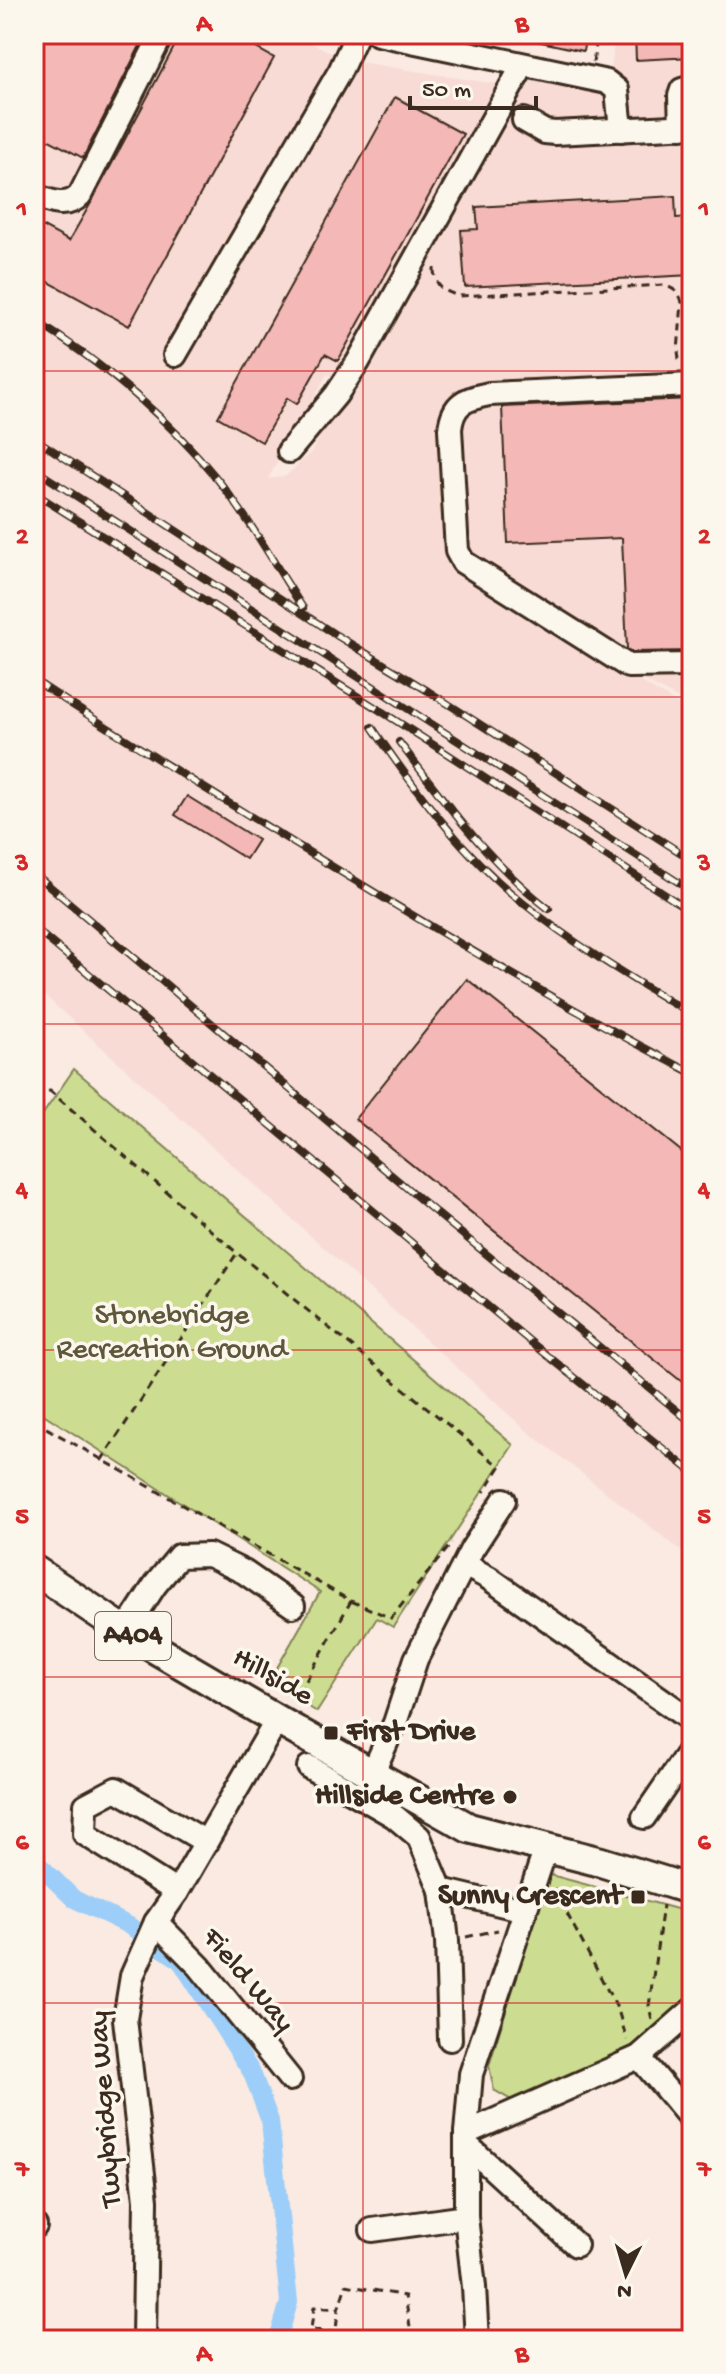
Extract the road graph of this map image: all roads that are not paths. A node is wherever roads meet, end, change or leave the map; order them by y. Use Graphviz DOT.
graph roads {
  1 [pos="162,34"];
  2 [pos="357,34"];
  3 [pos="378,34"];
  4 [pos="523,65"];
  5 [pos="692,87"];
  6 [pos="524,120"];
  7 [pos="687,127"];
  8 [pos="621,130"];
  9 [pos="34,195"];
  10 [pos="175,355"];
  11 [pos="692,385"];
  12 [pos="289,451"];
  13 [pos="692,665"];
  14 [pos="494,1496"];
  15 [pos="454,1540"];
  16 [pos="467,1562"];
  17 [pos="34,1570"];
  18 [pos="293,1606"];
  19 [pos="125,1631"];
  20 [pos="277,1720"];
  21 [pos="692,1721"];
  22 [pos="692,1747"];
  23 [pos="309,1767"];
  24 [pos="372,1774"];
  25 [pos="644,1817"];
  26 [pos="206,1842"];
  27 [pos="546,1848"];
  28 [pos="441,1890"];
  29 [pos="675,1891"];
  30 [pos="177,1892"];
  31 [pos="522,1918"];
  32 [pos="151,1933"];
  33 [pos="692,2010"];
  34 [pos="450,2039"];
  35 [pos="636,2058"];
  36 [pos="290,2079"];
  37 [pos="692,2120"];
  38 [pos="466,2139"];
  39 [pos="466,2217"];
  40 [pos="372,2230"];
  41 [pos="576,2245"];
  42 [pos="144,2340"];
  43 [pos="477,2340"];
  1 -- 9 [label="street"];
  2 -- 10 [label="street"];
  3 -- 4 [label="street"];
  4 -- 8 [label="street"];
  4 -- 12 [label="street"];
  5 -- 7 [label="street"];
  6 -- 8 [label="street"];
  7 -- 8 [label="street"];
  11 -- 13 [label="street"];
  14 -- 16 [label="street"];
  15 -- 16 [label="street"];
  16 -- 21 [label="street"];
  16 -- 24 [label="street"];
  17 -- 19 [label="main road, Hillside / A404"];
  18 -- 19 [label="street"];
  19 -- 20 [label="main road, Hillside / A404"];
  20 -- 24 [label="main road, Hillside / A404"];
  20 -- 26 [label="street, Twybridge Way"];
  22 -- 25 [label="street"];
  23 -- 28 [label="street"];
  24 -- 27 [label="main road, Hillside / A404"];
  26 -- 30 [label="street, Twybridge Way"];
  26 -- 30 [label="street"];
  27 -- 29 [label="main road, Hillside / A404"];
  27 -- 31 [label="street"];
  28 -- 31 [label="street"];
  28 -- 34 [label="street"];
  30 -- 32 [label="street, Twybridge Way"];
  31 -- 38 [label="street"];
  32 -- 36 [label="street, Field Way"];
  32 -- 42 [label="street, Twybridge Way"];
  33 -- 35 [label="street"];
  35 -- 37 [label="street"];
  35 -- 38 [label="street"];
  38 -- 39 [label="street"];
  38 -- 41 [label="street"];
  39 -- 40 [label="street"];
  39 -- 43 [label="street"];
}
